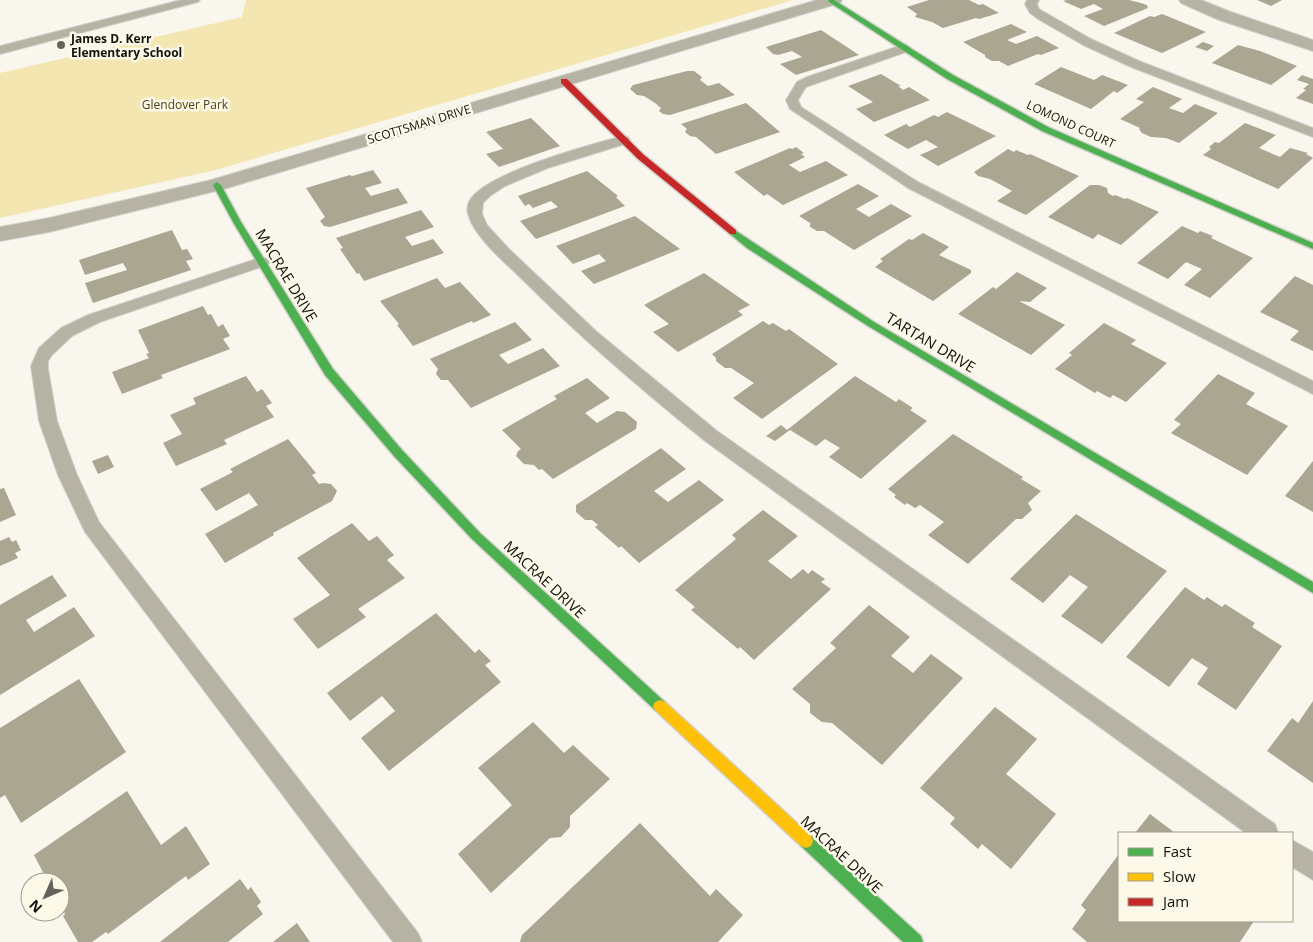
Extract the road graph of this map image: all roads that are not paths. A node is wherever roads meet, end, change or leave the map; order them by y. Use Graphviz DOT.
graph roads {
  1 [pos="194,0"];
  2 [pos="832,0"];
  3 [pos="1033,0"];
  4 [pos="1188,0"];
  5 [pos="1313,46"];
  6 [pos="905,48"];
  7 [pos="0,50"];
  8 [pos="564,81"];
  9 [pos="1313,133"];
  10 [pos="624,140"];
  11 [pos="217,185"];
  12 [pos="0,234"];
  13 [pos="1313,246"];
  14 [pos="262,262"];
  15 [pos="1313,388"];
  16 [pos="1313,588"];
  17 [pos="1265,832"];
  18 [pos="1293,853"];
  19 [pos="1313,867"];
  20 [pos="409,942"];
  21 [pos="915,942"];
  1 -- 7 [label="lane"];
  2 -- 6 [label="street, LOMOND COURT"];
  2 -- 8 [label="street, SCOTTSMAN DRIVE"];
  3 -- 9 [label="lane"];
  4 -- 5 [label="street"];
  6 -- 13 [label="street, LOMOND COURT"];
  6 -- 15 [label="lane"];
  8 -- 10 [label="street, TARTAN DRIVE"];
  8 -- 11 [label="street, SCOTTSMAN DRIVE"];
  10 -- 16 [label="street, TARTAN DRIVE"];
  10 -- 17 [label="lane"];
  11 -- 12 [label="street, SCOTTSMAN DRIVE"];
  11 -- 14 [label="street, MACRAE DRIVE"];
  14 -- 20 [label="lane"];
  14 -- 21 [label="street, MACRAE DRIVE"];
  18 -- 19 [label="lane"];
}
